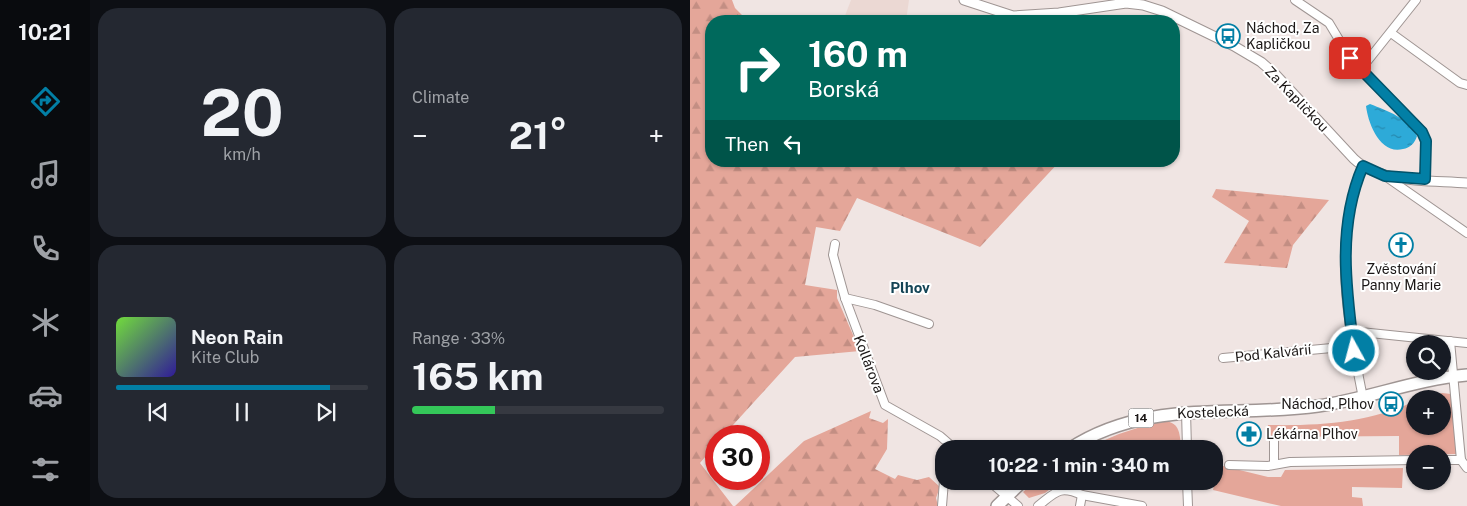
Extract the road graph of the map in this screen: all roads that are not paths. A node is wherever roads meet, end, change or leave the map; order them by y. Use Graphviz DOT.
graph roads {
  1 [pos="964,0"];
  2 [pos="1295,0"];
  3 [pos="1416,0"];
  4 [pos="1010,15"];
  5 [pos="1036,15"];
  6 [pos="1170,15"];
  7 [pos="1180,20"];
  8 [pos="1391,33"];
  9 [pos="1362,69"];
  10 [pos="1467,85"];
  11 [pos="1363,166"];
  12 [pos="1385,176"];
  13 [pos="1425,179"];
  14 [pos="1467,183"];
  15 [pos="1467,233"];
  16 [pos="835,244"];
  17 [pos="845,298"];
  18 [pos="929,324"];
  19 [pos="1351,331"];
  20 [pos="1406,337"];
  21 [pos="1451,341"];
  22 [pos="1467,343"];
  23 [pos="1353,346"];
  24 [pos="1451,348"];
  25 [pos="1223,358"];
  26 [pos="1467,375"];
  27 [pos="1455,376"];
  28 [pos="1363,398"];
  29 [pos="1186,411"];
  30 [pos="945,440"];
  31 [pos="1085,440"];
  32 [pos="1187,440"];
  33 [pos="1274,440"];
  34 [pos="1406,460"];
  35 [pos="1451,460"];
  36 [pos="1462,460"];
  37 [pos="1274,464"];
  38 [pos="1229,465"];
  39 [pos="1467,468"];
  40 [pos="943,490"];
  41 [pos="999,490"];
  42 [pos="1012,490"];
  43 [pos="1187,490"];
  44 [pos="1082,494"];
  45 [pos="1005,496"];
  46 [pos="942,506"];
  47 [pos="997,506"];
  48 [pos="1018,506"];
  49 [pos="1038,506"];
  50 [pos="1080,506"];
  51 [pos="1142,506"];
  52 [pos="1188,506"];
  1 -- 4 [label="street, Za Kapličkou"];
  2 -- 9 [label="street"];
  3 -- 8 [label="street"];
  5 -- 6 [label="street, Za Kapličkou"];
  7 -- 11 [label="street, Za Kapličkou"];
  8 -- 9 [label="street"];
  8 -- 10 [label="street"];
  9 -- 13 [label="street"];
  11 -- 12 [label="street, Za Kapličkou"];
  11 -- 19 [label="street"];
  12 -- 13 [label="street"];
  12 -- 15 [label="street"];
  13 -- 14 [label="street"];
  16 -- 17 [label="street, Kollárova"];
  17 -- 18 [label="street"];
  17 -- 30 [label="street, Kollárova"];
  19 -- 20 [label="street"];
  19 -- 23 [label="street"];
  21 -- 22 [label="street"];
  23 -- 25 [label="street, Pod Kalvárií"];
  23 -- 28 [label="street"];
  24 -- 27 [label="street"];
  26 -- 27 [label="main road, 14"];
  27 -- 28 [label="main road, 14"];
  27 -- 36 [label="street"];
  28 -- 29 [label="main road, Kostelecká / 14"];
  29 -- 31 [label="main road, Kostelecká / 14"];
  29 -- 32 [label="street"];
  33 -- 37 [label="street"];
  34 -- 37 [label="street"];
  35 -- 36 [label="street"];
  36 -- 39 [label="street"];
  37 -- 38 [label="street"];
  40 -- 46 [label="street"];
  41 -- 45 [label="street"];
  42 -- 45 [label="main road"];
  43 -- 52 [label="street"];
  44 -- 49 [label="street"];
  44 -- 50 [label="street"];
  44 -- 51 [label="street"];
  45 -- 47 [label="main road"];
  45 -- 48 [label="street"];
}
